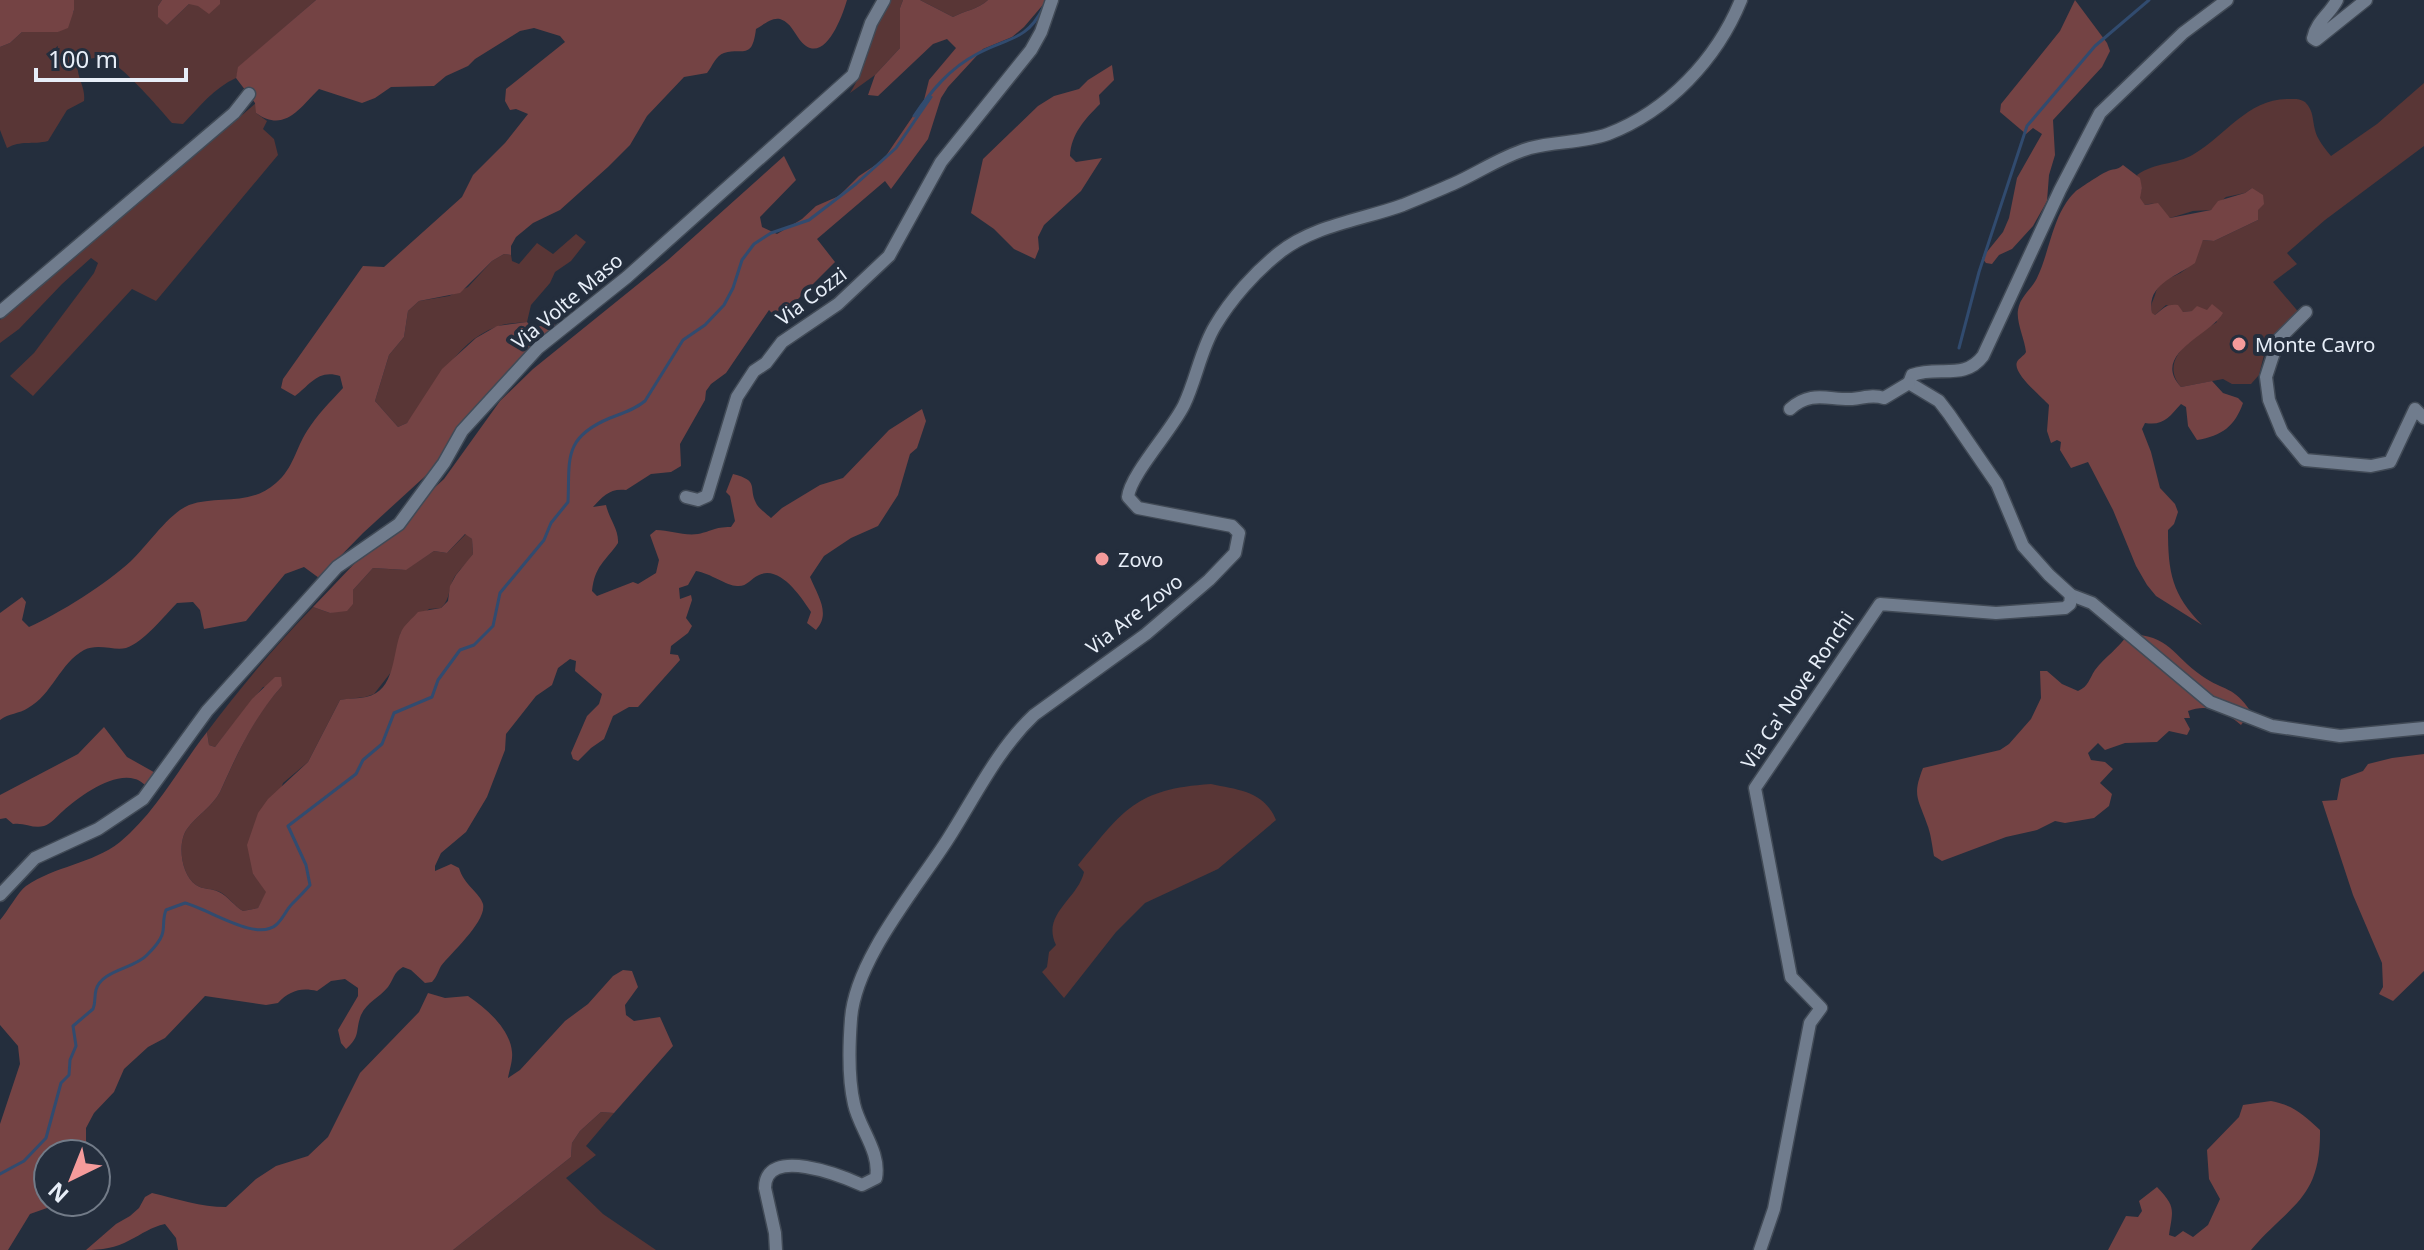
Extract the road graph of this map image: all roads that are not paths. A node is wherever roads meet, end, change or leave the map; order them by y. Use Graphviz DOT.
graph roads {
  1 [pos="884,0"];
  2 [pos="1052,0"];
  3 [pos="1741,0"];
  4 [pos="2227,0"];
  5 [pos="2337,0"];
  6 [pos="2366,0"];
  7 [pos="249,94"];
  8 [pos="0,312"];
  9 [pos="2306,312"];
  10 [pos="1909,383"];
  11 [pos="1790,409"];
  12 [pos="2424,418"];
  13 [pos="686,497"];
  14 [pos="2071,595"];
  15 [pos="2424,728"];
  16 [pos="0,895"];
  17 [pos="776,1250"];
  18 [pos="1760,1250"];
  1 -- 16 [label="street, Via Volte Maso"];
  2 -- 13 [label="street, Via Cozzi"];
  3 -- 17 [label="street, Via Are Zovo"];
  4 -- 10 [label="street"];
  5 -- 6 [label="street"];
  7 -- 8 [label="street"];
  9 -- 12 [label="street"];
  10 -- 11 [label="street"];
  10 -- 14 [label="street"];
  14 -- 15 [label="street"];
  14 -- 18 [label="street, Via Ca' Nove Ronchi"];
}
